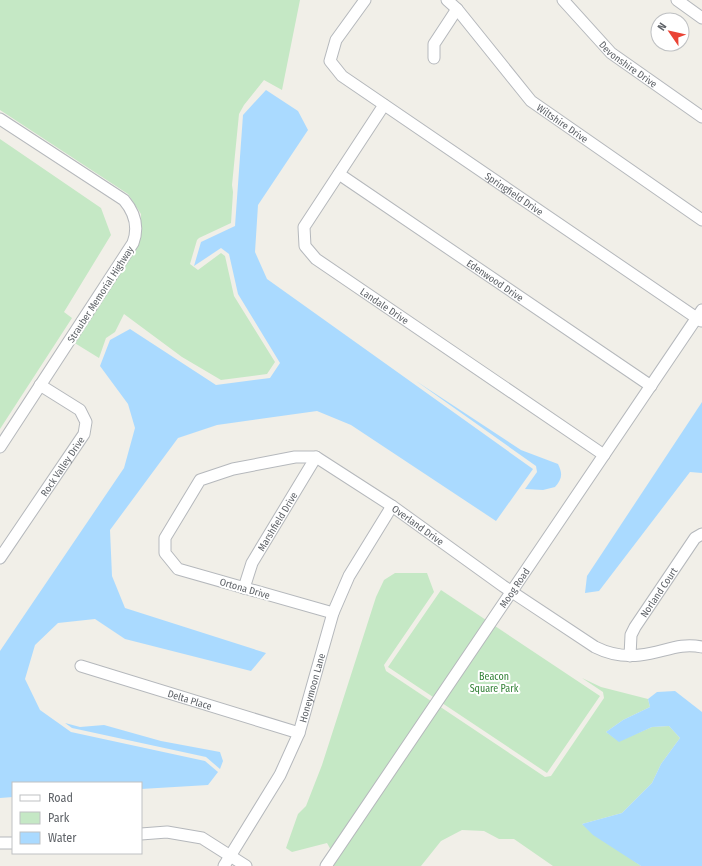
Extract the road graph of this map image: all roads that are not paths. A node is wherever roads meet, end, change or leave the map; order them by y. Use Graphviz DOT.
graph roads {
  1 [pos="365,0"];
  2 [pos="447,0"];
  3 [pos="563,0"];
  4 [pos="677,0"];
  5 [pos="457,9"];
  6 [pos="702,18"];
  7 [pos="434,58"];
  8 [pos="384,105"];
  9 [pos="0,118"];
  10 [pos="702,118"];
  11 [pos="340,174"];
  12 [pos="702,220"];
  13 [pos="700,317"];
  14 [pos="40,385"];
  15 [pos="651,386"];
  16 [pos="0,447"];
  17 [pos="604,455"];
  18 [pos="316,457"];
  19 [pos="392,506"];
  20 [pos="702,534"];
  21 [pos="0,558"];
  22 [pos="244,588"];
  23 [pos="511,592"];
  24 [pos="333,613"];
  25 [pos="702,647"];
  26 [pos="630,656"];
  27 [pos="81,666"];
  28 [pos="298,734"];
  29 [pos="142,834"];
  30 [pos="12,842"];
  31 [pos="0,843"];
  32 [pos="230,856"];
  33 [pos="224,866"];
  34 [pos="246,866"];
  35 [pos="326,866"];
  1 -- 8 [label="street, Springfield Drive"];
  2 -- 5 [label="street, Wiltshire Drive"];
  3 -- 10 [label="street, Devonshire Drive"];
  4 -- 6 [label="street"];
  5 -- 7 [label="street"];
  5 -- 12 [label="street, Wiltshire Drive"];
  8 -- 11 [label="street, Landale Drive"];
  8 -- 13 [label="street, Springfield Drive"];
  9 -- 14 [label="street, Strauber Memorial Highway"];
  11 -- 15 [label="street, Edenwood Drive"];
  11 -- 17 [label="street, Landale Drive"];
  13 -- 15 [label="street, Moog Road"];
  14 -- 16 [label="street, Strauber Memorial Highway"];
  14 -- 21 [label="street, Rock Valley Drive"];
  15 -- 17 [label="street, Moog Road"];
  17 -- 23 [label="street, Moog Road"];
  18 -- 19 [label="street, Overland Drive"];
  18 -- 22 [label="street, Marshfield Drive"];
  18 -- 22 [label="street, Ortona Drive"];
  19 -- 23 [label="street, Overland Drive"];
  19 -- 24 [label="street, Honeymoon Lane"];
  20 -- 26 [label="street, Norland Court"];
  22 -- 24 [label="street, Ortona Drive"];
  23 -- 26 [label="street, Overland Drive"];
  23 -- 35 [label="street, Moog Road"];
  24 -- 28 [label="street, Honeymoon Lane"];
  25 -- 26 [label="street, Overland Drive"];
  27 -- 28 [label="street, Delta Place"];
  28 -- 32 [label="street, Honeymoon Lane"];
  29 -- 32 [label="street"];
  30 -- 31 [label="street"];
  32 -- 33 [label="street, Honeymoon Lane"];
  32 -- 34 [label="street"];
}
